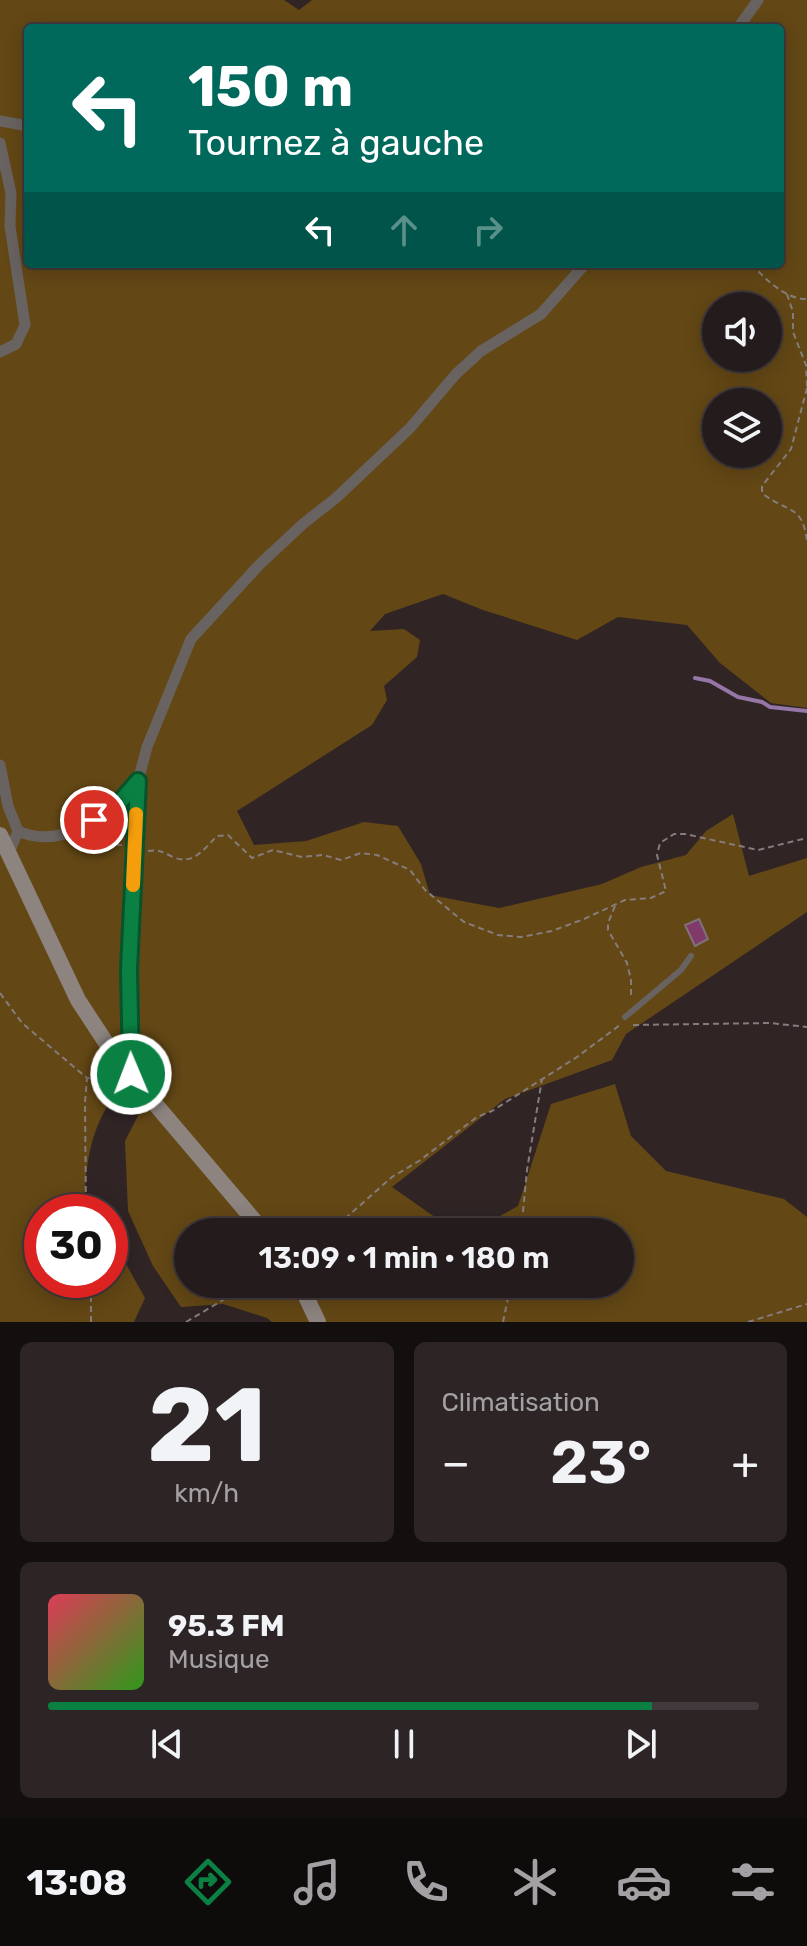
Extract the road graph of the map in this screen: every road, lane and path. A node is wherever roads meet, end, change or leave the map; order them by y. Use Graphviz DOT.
graph roads {
  1 [pos="758,0"];
  2 [pos="741,24"];
  3 [pos="0,121"];
  4 [pos="24,125"];
  5 [pos="0,143"];
  6 [pos="581,268"];
  7 [pos="757,268"];
  8 [pos="787,294"];
  9 [pos="807,299"];
  10 [pos="0,352"];
  11 [pos="807,387"];
  12 [pos="807,541"];
  13 [pos="0,765"];
  14 [pos="138,781"];
  15 [pos="18,831"];
  16 [pos="62,834"];
  17 [pos="0,835"];
  18 [pos="807,838"];
  19 [pos="134,850"];
  20 [pos="9,853"];
  21 [pos="616,904"];
  22 [pos="691,956"];
  23 [pos="0,993"];
  24 [pos="623,1021"];
  25 [pos="807,1027"];
  26 [pos="542,1077"];
  27 [pos="87,1078"];
  28 [pos="123,1078"];
  29 [pos="86,1194"];
  30 [pos="251,1218"];
  31 [pos="346,1218"];
  32 [pos="522,1218"];
  33 [pos="91,1298"];
  34 [pos="226,1298"];
  35 [pos="307,1298"];
  36 [pos="508,1298"];
  37 [pos="807,1304"];
  38 [pos="91,1322"];
  39 [pos="186,1322"];
  40 [pos="318,1322"];
  41 [pos="503,1322"];
  42 [pos="748,1322"];
  1 -- 2 [label="street"];
  3 -- 4 [label="street"];
  5 -- 10 [label="street"];
  6 -- 14 [label="street"];
  7 -- 8 [label="path"];
  8 -- 9 [label="path"];
  8 -- 11 [label="path"];
  11 -- 12 [label="path"];
  13 -- 15 [label="street"];
  14 -- 16 [label="street"];
  14 -- 19 [label="street"];
  15 -- 16 [label="street"];
  15 -- 20 [label="street"];
  16 -- 19 [label="path"];
  17 -- 20 [label="street"];
  18 -- 21 [label="path"];
  19 -- 21 [label="path"];
  19 -- 28 [label="street"];
  20 -- 28 [label="street"];
  21 -- 24 [label="path"];
  22 -- 24 [label="lane"];
  23 -- 27 [label="path"];
  24 -- 25 [label="path"];
  24 -- 26 [label="path"];
  26 -- 31 [label="path"];
  26 -- 32 [label="path"];
  27 -- 28 [label="path"];
  27 -- 29 [label="path"];
  28 -- 30 [label="street"];
  33 -- 38 [label="path"];
  34 -- 39 [label="path"];
  35 -- 40 [label="street"];
  36 -- 41 [label="path"];
  37 -- 42 [label="path"];
}
